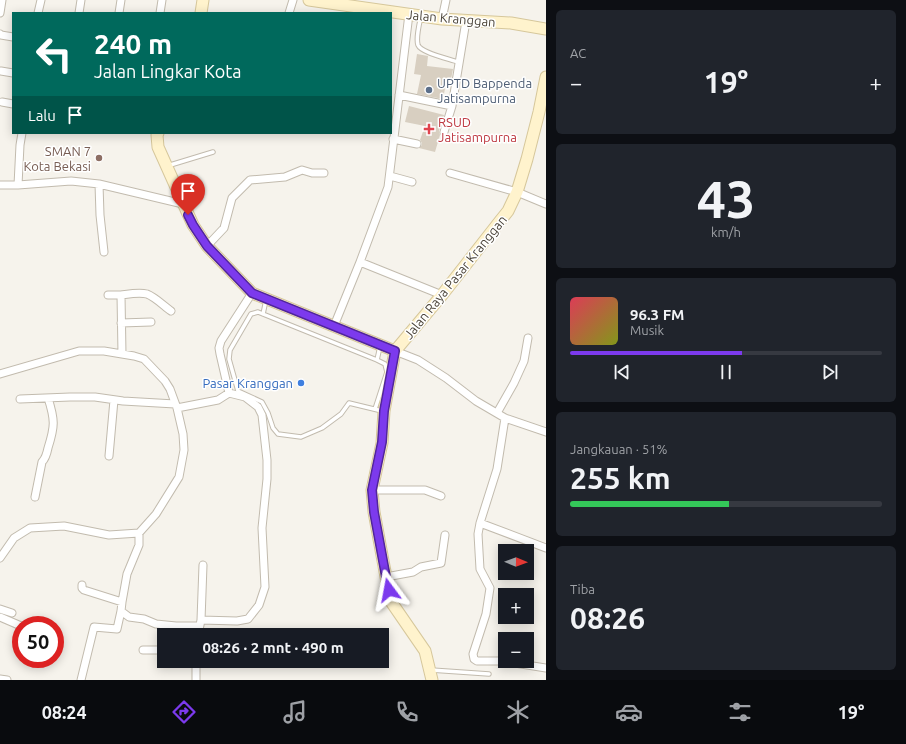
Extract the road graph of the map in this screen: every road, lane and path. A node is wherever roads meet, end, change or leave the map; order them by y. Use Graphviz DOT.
graph roads {
  1 [pos="2,0"];
  2 [pos="41,0"];
  3 [pos="81,0"];
  4 [pos="121,0"];
  5 [pos="162,0"];
  6 [pos="203,0"];
  7 [pos="293,0"];
  8 [pos="309,0"];
  9 [pos="446,0"];
  10 [pos="327,2"];
  11 [pos="38,12"];
  12 [pos="79,12"];
  13 [pos="118,12"];
  14 [pos="160,12"];
  15 [pos="201,12"];
  16 [pos="289,12"];
  17 [pos="0,13"];
  18 [pos="409,14"];
  19 [pos="421,16"];
  20 [pos="442,19"];
  21 [pos="466,21"];
  22 [pos="546,29"];
  23 [pos="0,34"];
  24 [pos="12,37"];
  25 [pos="458,62"];
  26 [pos="1,71"];
  27 [pos="12,73"];
  28 [pos="546,78"];
  29 [pos="399,95"];
  30 [pos="2,102"];
  31 [pos="12,104"];
  32 [pos="452,106"];
  33 [pos="444,132"];
  34 [pos="22,134"];
  35 [pos="158,134"];
  36 [pos="393,139"];
  37 [pos="417,144"];
  38 [pos="213,152"];
  39 [pos="166,166"];
  40 [pos="324,173"];
  41 [pos="450,173"];
  42 [pos="390,176"];
  43 [pos="412,182"];
  44 [pos="99,184"];
  45 [pos="0,185"];
  46 [pos="18,185"];
  47 [pos="517,192"];
  48 [pos="183,204"];
  49 [pos="546,204"];
  50 [pos="207,246"];
  51 [pos="104,252"];
  52 [pos="360,262"];
  53 [pos="252,293"];
  54 [pos="108,295"];
  55 [pos="121,295"];
  56 [pos="442,295"];
  57 [pos="266,299"];
  58 [pos="171,311"];
  59 [pos="263,314"];
  60 [pos="121,322"];
  61 [pos="151,322"];
  62 [pos="334,326"];
  63 [pos="528,338"];
  64 [pos="379,344"];
  65 [pos="395,351"];
  66 [pos="122,354"];
  67 [pos="377,360"];
  68 [pos="0,374"];
  69 [pos="229,393"];
  70 [pos="48,398"];
  71 [pos="20,399"];
  72 [pos="114,400"];
  73 [pos="176,406"];
  74 [pos="380,410"];
  75 [pos="497,413"];
  76 [pos="505,418"];
  77 [pos="546,432"];
  78 [pos="109,456"];
  79 [pos="372,490"];
  80 [pos="441,496"];
  81 [pos="35,497"];
  82 [pos="480,523"];
  83 [pos="139,532"];
  84 [pos="445,535"];
  85 [pos="546,548"];
  86 [pos="0,558"];
  87 [pos="203,565"];
  88 [pos="386,577"];
  89 [pos="82,585"];
  90 [pos="122,602"];
  91 [pos="0,609"];
  92 [pos="122,611"];
  93 [pos="12,613"];
  94 [pos="0,616"];
  95 [pos="12,622"];
  96 [pos="200,623"];
  97 [pos="199,628"];
  98 [pos="143,650"];
  99 [pos="157,650"];
  100 [pos="196,668"];
  101 [pos="546,668"];
  102 [pos="489,674"];
  103 [pos="431,675"];
  104 [pos="0,679"];
  105 [pos="7,680"];
  106 [pos="81,680"];
  107 [pos="196,680"];
  1 -- 17 [label="street"];
  2 -- 11 [label="street"];
  3 -- 12 [label="street"];
  4 -- 13 [label="street"];
  5 -- 14 [label="street"];
  6 -- 15 [label="main road"];
  7 -- 16 [label="street"];
  8 -- 10 [label="main road, Jalan Kranggan"];
  9 -- 20 [label="street"];
  10 -- 18 [label="main road, Jalan Kranggan"];
  18 -- 19 [label="main road, Jalan Kranggan"];
  18 -- 29 [label="street"];
  19 -- 20 [label="main road, Jalan Kranggan"];
  19 -- 25 [label="lane"];
  20 -- 21 [label="main road, Jalan Kranggan"];
  21 -- 22 [label="main road, Jalan Kranggan"];
  21 -- 25 [label="street"];
  23 -- 24 [label="street"];
  25 -- 32 [label="street"];
  26 -- 27 [label="street"];
  28 -- 47 [label="main road, Jalan Raya Pasar Kranggan"];
  29 -- 32 [label="street"];
  29 -- 36 [label="street"];
  30 -- 31 [label="street"];
  32 -- 33 [label="street"];
  34 -- 46 [label="street"];
  35 -- 39 [label="main road"];
  36 -- 37 [label="street"];
  36 -- 42 [label="street"];
  38 -- 39 [label="lane"];
  39 -- 48 [label="main road"];
  40 -- 50 [label="street"];
  41 -- 47 [label="street"];
  42 -- 43 [label="street"];
  42 -- 52 [label="street"];
  44 -- 46 [label="street"];
  44 -- 48 [label="street"];
  44 -- 51 [label="street"];
  45 -- 46 [label="street"];
  47 -- 49 [label="street"];
  47 -- 56 [label="main road, Jalan Raya Pasar Kranggan"];
  48 -- 50 [label="main road"];
  50 -- 53 [label="main road"];
  52 -- 56 [label="street"];
  52 -- 62 [label="street"];
  53 -- 57 [label="main road"];
  53 -- 69 [label="street"];
  54 -- 55 [label="street"];
  55 -- 58 [label="street"];
  55 -- 60 [label="street"];
  56 -- 65 [label="main road, Jalan Raya Pasar Kranggan"];
  57 -- 59 [label="lane"];
  57 -- 62 [label="main road"];
  59 -- 67 [label="lane"];
  59 -- 74 [label="lane"];
  60 -- 61 [label="street"];
  60 -- 66 [label="street"];
  62 -- 64 [label="main road"];
  63 -- 75 [label="street"];
  64 -- 65 [label="main road"];
  64 -- 67 [label="lane"];
  65 -- 74 [label="main road, Jalan Raya Pasar Kranggan"];
  65 -- 75 [label="street"];
  66 -- 68 [label="street"];
  66 -- 73 [label="street"];
  67 -- 74 [label="lane"];
  69 -- 73 [label="street"];
  69 -- 96 [label="street"];
  70 -- 71 [label="street"];
  70 -- 72 [label="street"];
  70 -- 81 [label="street"];
  72 -- 73 [label="street"];
  72 -- 78 [label="street"];
  73 -- 83 [label="street"];
  74 -- 79 [label="main road, Jalan Raya Pasar Kranggan"];
  75 -- 76 [label="street"];
  76 -- 77 [label="street"];
  76 -- 82 [label="street"];
  79 -- 80 [label="street"];
  79 -- 88 [label="main road, Jalan Raya Pasar Kranggan"];
  82 -- 85 [label="street"];
  82 -- 101 [label="street"];
  83 -- 86 [label="street"];
  83 -- 90 [label="street"];
  84 -- 88 [label="street"];
  87 -- 96 [label="street"];
  88 -- 103 [label="main road, Jalan Raya Pasar Kranggan"];
  89 -- 90 [label="street"];
  90 -- 92 [label="street"];
  91 -- 93 [label="street"];
  92 -- 96 [label="street"];
  92 -- 106 [label="street"];
  94 -- 95 [label="street"];
  96 -- 97 [label="street"];
  98 -- 99 [label="street"];
  100 -- 107 [label="street"];
  102 -- 103 [label="lane"];
  104 -- 105 [label="street"];
}
